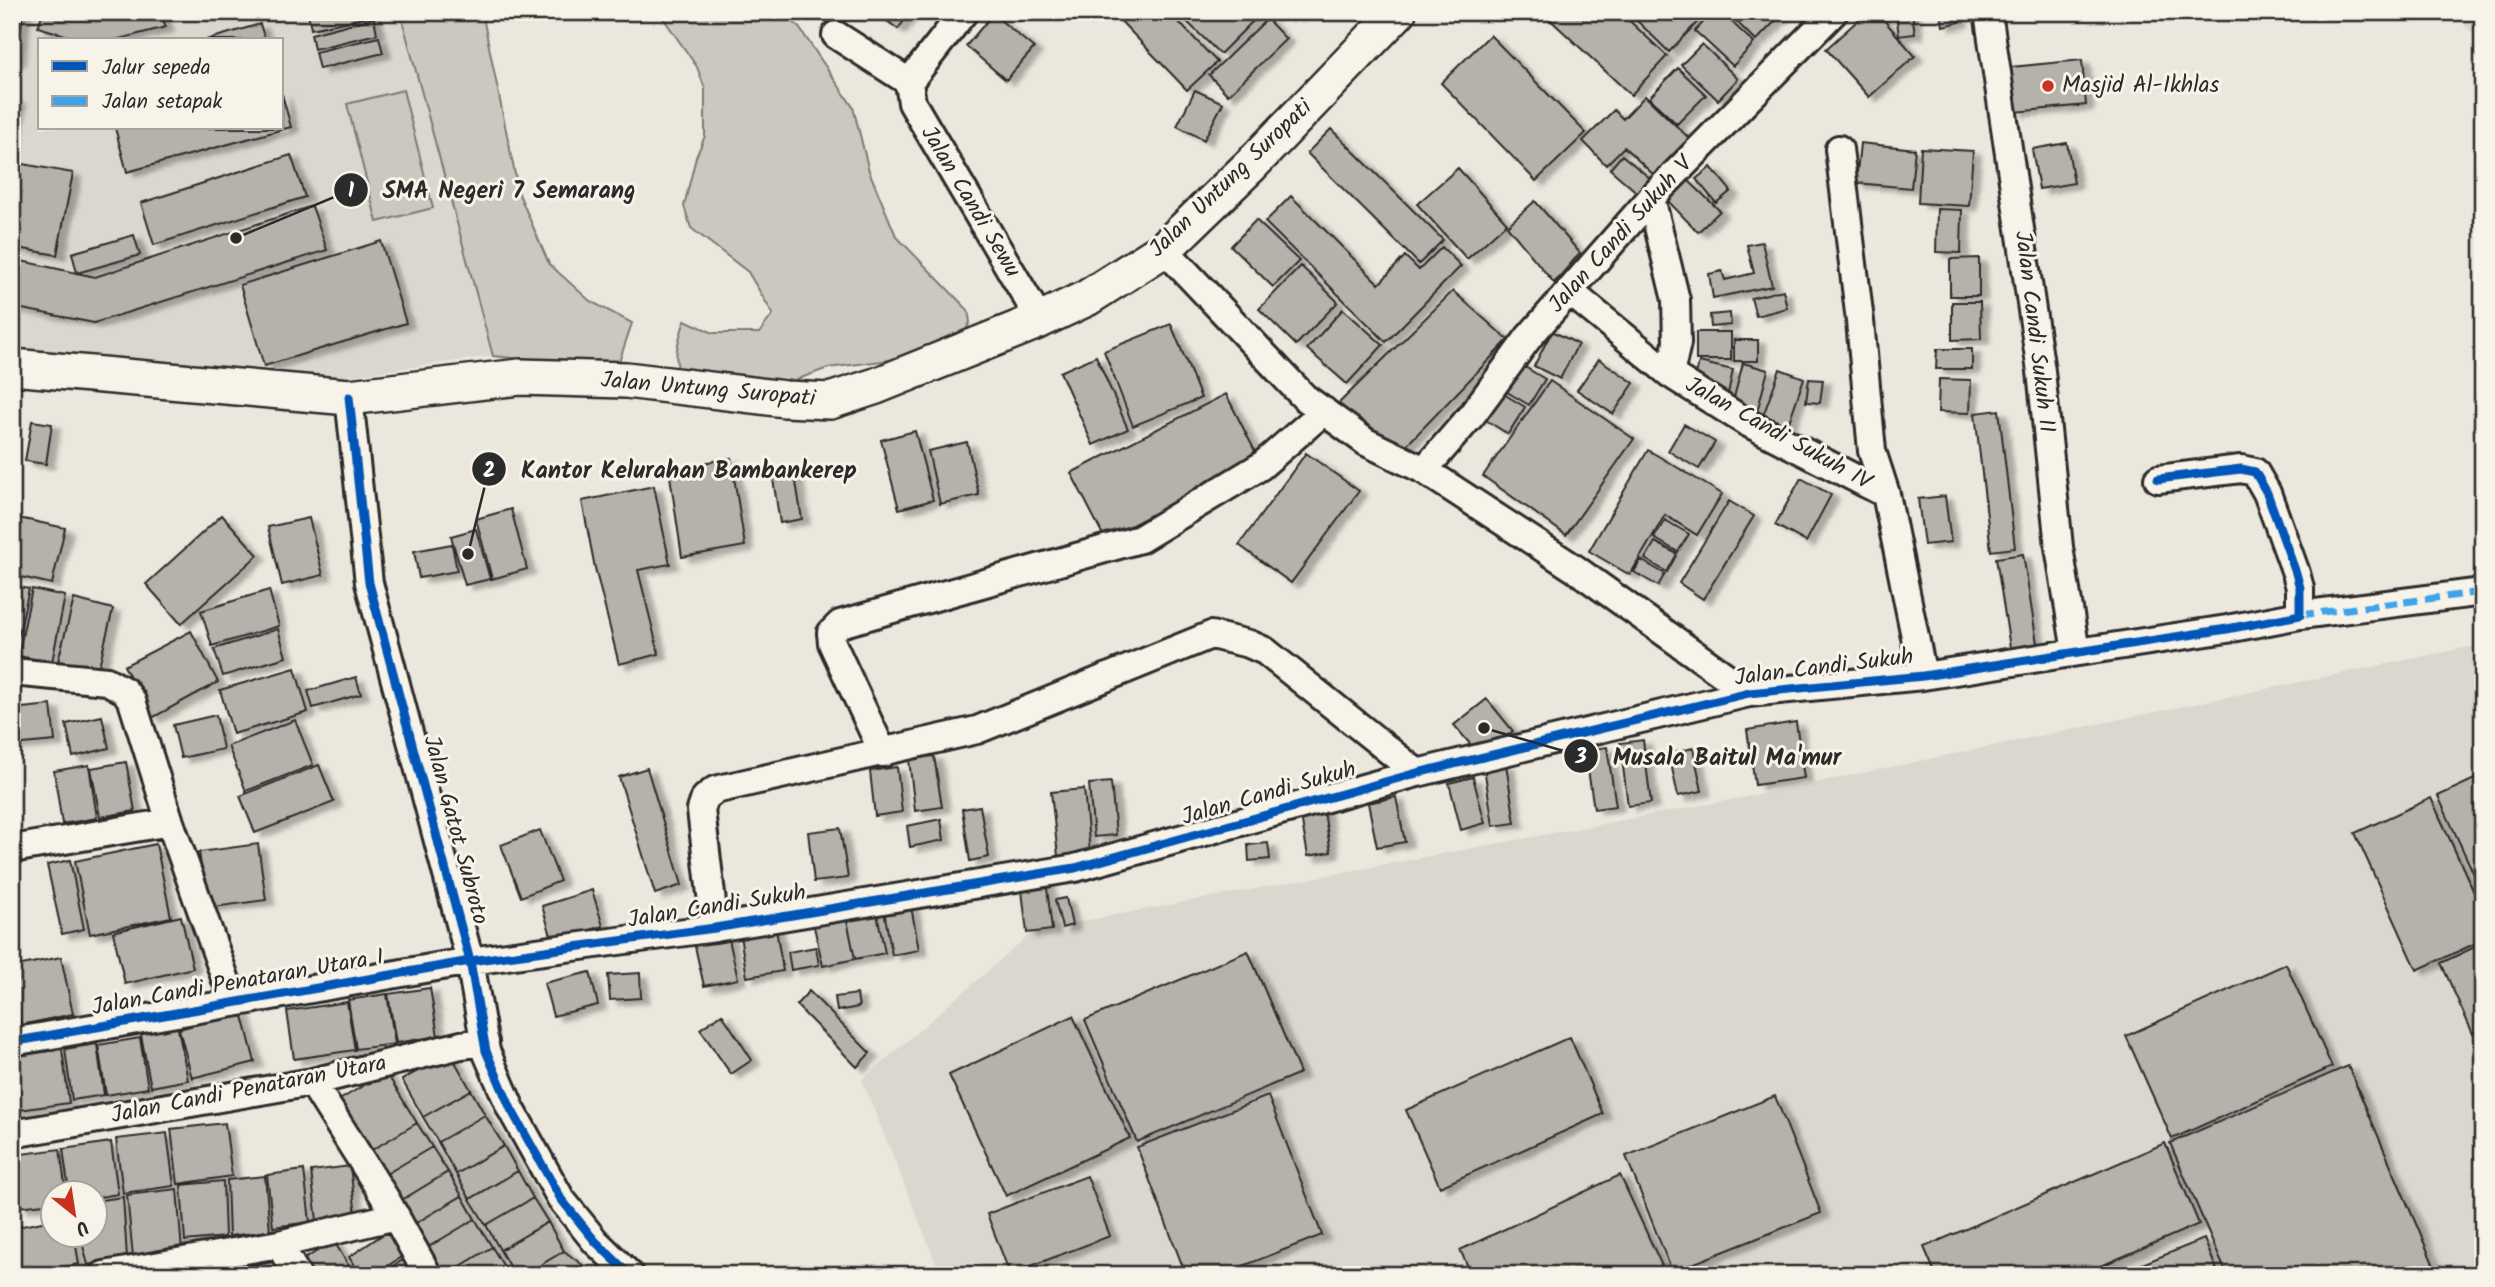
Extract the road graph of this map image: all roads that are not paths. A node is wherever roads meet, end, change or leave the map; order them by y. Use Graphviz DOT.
graph roads {
  1 [pos="964,12"];
  2 [pos="1398,12"];
  3 [pos="1834,12"];
  4 [pos="1988,12"];
  5 [pos="836,35"];
  6 [pos="909,82"];
  7 [pos="1839,149"];
  8 [pos="1651,198"];
  9 [pos="1164,249"];
  10 [pos="1569,291"];
  11 [pos="1040,320"];
  12 [pos="12,367"];
  13 [pos="1670,374"];
  14 [pos="349,397"];
  15 [pos="1324,411"];
  16 [pos="1424,470"];
  17 [pos="2158,479"];
  18 [pos="1886,494"];
  19 [pos="2483,592"];
  20 [pos="2300,615"];
  21 [pos="2076,652"];
  22 [pos="12,672"];
  23 [pos="1923,676"];
  24 [pos="1749,693"];
  25 [pos="883,752"];
  26 [pos="1417,773"];
  27 [pos="170,822"];
  28 [pos="12,849"];
  29 [pos="715,928"];
  30 [pos="470,961"];
  31 [pos="234,1003"];
  32 [pos="12,1042"];
  33 [pos="485,1042"];
  34 [pos="312,1082"];
  35 [pos="12,1134"];
  36 [pos="396,1216"];
  37 [pos="279,1244"];
  38 [pos="104,1275"];
  39 [pos="297,1275"];
  40 [pos="428,1275"];
  41 [pos="630,1275"];
  1 -- 6 [label="street"];
  2 -- 9 [label="main road, Jalan Untung Suropati"];
  3 -- 8 [label="street, Jalan Candi Sukuh V"];
  4 -- 21 [label="street, Jalan Candi Sukuh II"];
  5 -- 6 [label="street"];
  6 -- 11 [label="street, Jalan Candi Sewu"];
  7 -- 18 [label="street"];
  8 -- 10 [label="street, Jalan Candi Sukuh V"];
  8 -- 13 [label="street, Jalan Candi Sukuh IV"];
  9 -- 11 [label="main road, Jalan Untung Suropati"];
  9 -- 15 [label="street"];
  10 -- 13 [label="street, Jalan Candi Sukuh IV"];
  10 -- 16 [label="street, Jalan Candi Sukuh V"];
  11 -- 14 [label="main road, Jalan Untung Suropati"];
  12 -- 14 [label="main road, Jalan Untung Suropati"];
  13 -- 18 [label="street, Jalan Candi Sukuh IV"];
  14 -- 30 [label="street, Jalan Gatot Subroto"];
  15 -- 16 [label="street"];
  15 -- 25 [label="street"];
  16 -- 24 [label="street"];
  17 -- 20 [label="street"];
  18 -- 23 [label="street"];
  19 -- 20 [label="street, Jalan Candi Sukuh"];
  20 -- 21 [label="street, Jalan Candi Sukuh"];
  21 -- 23 [label="street, Jalan Candi Sukuh"];
  22 -- 27 [label="street"];
  23 -- 24 [label="street, Jalan Candi Sukuh"];
  24 -- 26 [label="street, Jalan Candi Sukuh"];
  25 -- 26 [label="street, Jalan Candi Sukuh"];
  25 -- 29 [label="street, Jalan Candi Sukuh"];
  26 -- 29 [label="street, Jalan Candi Sukuh"];
  27 -- 28 [label="street"];
  27 -- 31 [label="street"];
  29 -- 30 [label="street, Jalan Candi Sukuh"];
  30 -- 31 [label="street, Jalan Candi Penataran Utara I"];
  30 -- 33 [label="street, Jalan Gatot Subroto"];
  31 -- 32 [label="street, Jalan Candi Penataran Utara I"];
  33 -- 34 [label="street, Jalan Candi Penataran Utara"];
  33 -- 41 [label="street, Jalan Gatot Subroto"];
  34 -- 35 [label="street, Jalan Candi Penataran Utara"];
  34 -- 36 [label="street"];
  36 -- 37 [label="street"];
  36 -- 40 [label="street"];
  37 -- 38 [label="street"];
  37 -- 39 [label="street"];
}
